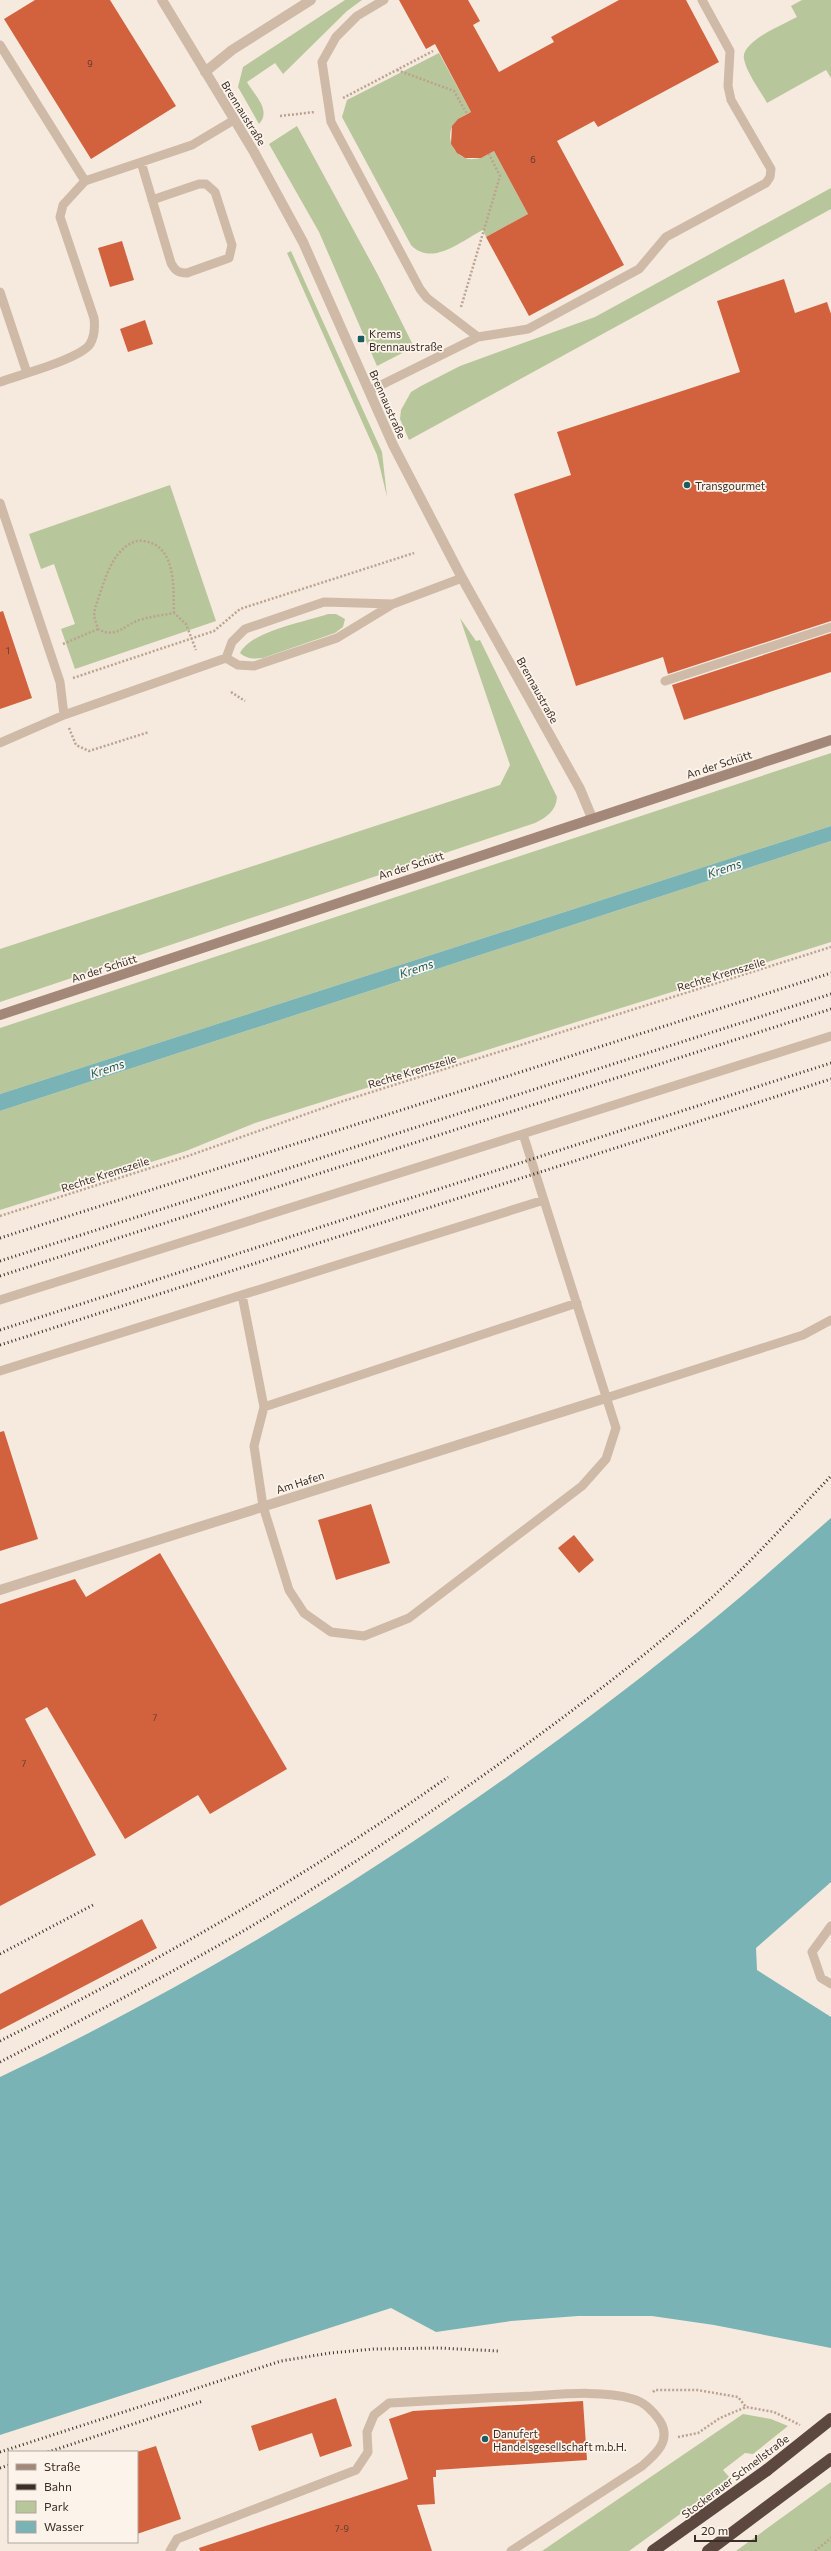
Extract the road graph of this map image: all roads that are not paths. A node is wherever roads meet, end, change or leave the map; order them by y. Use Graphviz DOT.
graph roads {
  1 [pos="162,0"];
  2 [pos="311,0"];
  3 [pos="384,0"];
  4 [pos="702,0"];
  5 [pos="0,45"];
  6 [pos="205,72"];
  7 [pos="234,120"];
  8 [pos="141,162"];
  9 [pos="85,181"];
  10 [pos="152,200"];
  11 [pos="0,292"];
  12 [pos="478,337"];
  13 [pos="27,373"];
  14 [pos="0,382"];
  15 [pos="369,391"];
  16 [pos="0,503"];
  17 [pos="462,578"];
  18 [pos="393,604"];
  19 [pos="831,627"];
  20 [pos="226,658"];
  21 [pos="665,681"];
  22 [pos="64,715"];
  23 [pos="831,740"];
  24 [pos="0,743"];
  25 [pos="592,818"];
  26 [pos="0,1015"];
  27 [pos="831,1036"];
  28 [pos="523,1134"];
  29 [pos="544,1200"];
  30 [pos="242,1295"];
  31 [pos="0,1300"];
  32 [pos="577,1303"];
  33 [pos="831,1320"];
  34 [pos="0,1371"];
  35 [pos="606,1398"];
  36 [pos="264,1407"];
  37 [pos="263,1506"];
  38 [pos="0,1590"];
  39 [pos="831,1926"];
  40 [pos="831,1984"];
  41 [pos="831,2419"];
  42 [pos="831,2459"];
  43 [pos="170,2551"];
  44 [pos="511,2551"];
  45 [pos="653,2551"];
  46 [pos="708,2551"];
  1 -- 6 [label="street, Brennaustraße"];
  2 -- 6 [label="street"];
  3 -- 12 [label="lane"];
  4 -- 12 [label="lane"];
  5 -- 9 [label="lane"];
  6 -- 7 [label="street, Brennaustraße"];
  7 -- 8 [label="lane"];
  7 -- 15 [label="street, Brennaustraße"];
  8 -- 9 [label="lane"];
  8 -- 10 [label="lane"];
  9 -- 13 [label="lane"];
  10 -- 10 [label="lane"];
  11 -- 13 [label="lane"];
  12 -- 15 [label="lane"];
  13 -- 14 [label="lane"];
  15 -- 17 [label="street, Brennaustraße"];
  16 -- 22 [label="lane"];
  17 -- 18 [label="lane"];
  17 -- 25 [label="street, Brennaustraße"];
  18 -- 20 [label="lane"];
  18 -- 20 [label="lane"];
  19 -- 21 [label="lane"];
  20 -- 22 [label="lane"];
  22 -- 24 [label="lane"];
  23 -- 25 [label="street, An der Schütt"];
  25 -- 26 [label="street, An der Schütt"];
  27 -- 28 [label="lane"];
  28 -- 29 [label="lane"];
  28 -- 31 [label="lane"];
  29 -- 30 [label="lane"];
  29 -- 32 [label="lane"];
  30 -- 34 [label="lane"];
  30 -- 36 [label="lane"];
  32 -- 35 [label="lane"];
  32 -- 36 [label="lane"];
  33 -- 35 [label="lane"];
  35 -- 37 [label="street, Am Hafen"];
  35 -- 37 [label="lane"];
  36 -- 37 [label="lane"];
  37 -- 38 [label="street, Am Hafen"];
  39 -- 40 [label="lane"];
  41 -- 45 [label="highway, Stockerauer Schnellstraße, bridge"];
  42 -- 46 [label="highway"];
  43 -- 44 [label="lane"];
}
